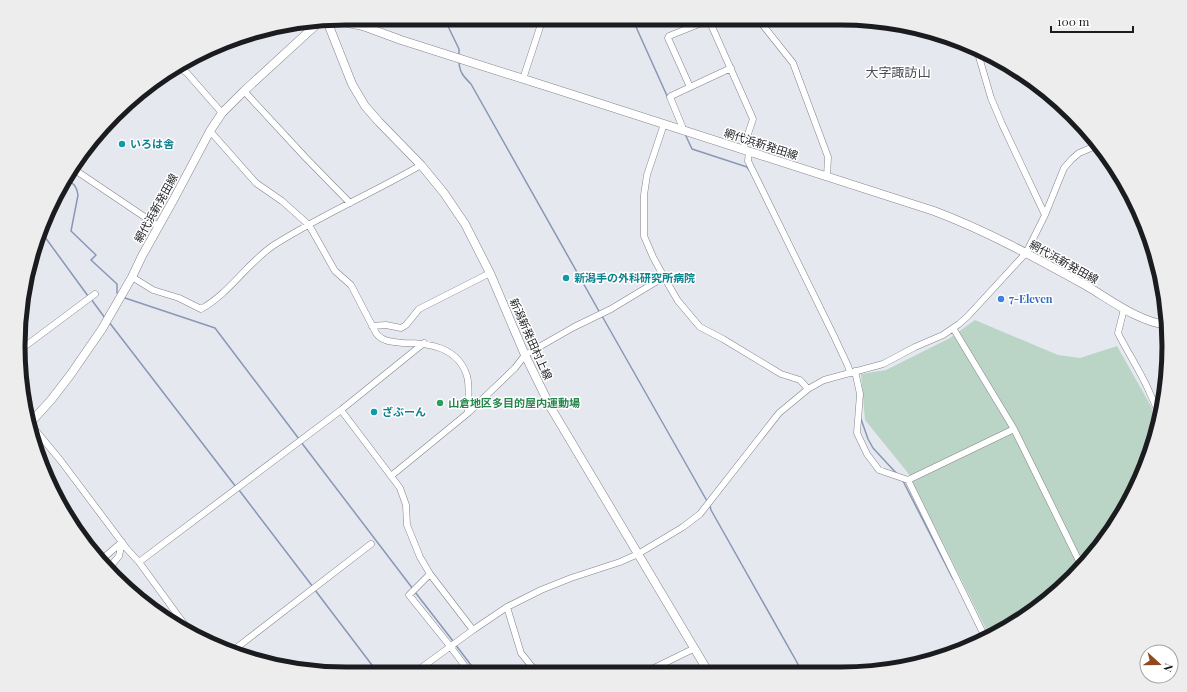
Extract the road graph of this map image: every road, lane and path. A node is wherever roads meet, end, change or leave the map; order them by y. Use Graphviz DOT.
graph roads {
  1 [pos="357,25"];
  2 [pos="541,25"];
  3 [pos="696,25"];
  4 [pos="713,25"];
  5 [pos="763,25"];
  6 [pos="329,26"];
  7 [pos="362,26"];
  8 [pos="313,27"];
  9 [pos="979,56"];
  10 [pos="731,68"];
  11 [pos="182,70"];
  12 [pos="523,79"];
  13 [pos="690,87"];
  14 [pos="244,91"];
  15 [pos="222,113"];
  16 [pos="664,124"];
  17 [pos="681,130"];
  18 [pos="210,131"];
  19 [pos="1093,147"];
  20 [pos="746,150"];
  21 [pos="421,165"];
  22 [pos="77,171"];
  23 [pos="827,176"];
  24 [pos="350,203"];
  25 [pos="1045,215"];
  26 [pos="309,225"];
  27 [pos="158,226"];
  28 [pos="1026,253"];
  29 [pos="490,273"];
  30 [pos="132,277"];
  31 [pos="664,278"];
  32 [pos="95,294"];
  33 [pos="1124,309"];
  34 [pos="1161,323"];
  35 [pos="372,326"];
  36 [pos="953,328"];
  37 [pos="424,343"];
  38 [pos="25,346"];
  39 [pos="525,355"];
  40 [pos="852,372"];
  41 [pos="808,389"];
  42 [pos="1156,409"];
  43 [pos="341,410"];
  44 [pos="468,413"];
  45 [pos="34,419"];
  46 [pos="1014,429"];
  47 [pos="37,432"];
  48 [pos="391,476"];
  49 [pos="908,480"];
  50 [pos="122,542"];
  51 [pos="371,544"];
  52 [pos="638,554"];
  53 [pos="104,557"];
  54 [pos="1079,561"];
  55 [pos="139,562"];
  56 [pos="112,565"];
  57 [pos="430,574"];
  58 [pos="507,607"];
  59 [pos="183,623"];
  60 [pos="473,630"];
  61 [pos="984,634"];
  62 [pos="450,646"];
  63 [pos="237,648"];
  64 [pos="695,648"];
  65 [pos="422,667"];
  66 [pos="466,667"];
  67 [pos="532,667"];
  68 [pos="656,667"];
  69 [pos="706,667"];
  1 -- 7 [label="main road, 網代浜新発田線"];
  2 -- 12 [label="street"];
  3 -- 13 [label="street"];
  4 -- 10 [label="street"];
  5 -- 23 [label="street"];
  6 -- 21 [label="main road, 新潟新発田村上線"];
  7 -- 12 [label="main road, 網代浜新発田線"];
  8 -- 14 [label="main road, 網代浜新発田線"];
  9 -- 25 [label="street"];
  10 -- 13 [label="street"];
  10 -- 20 [label="street"];
  11 -- 15 [label="street"];
  12 -- 16 [label="main road, 網代浜新発田線"];
  13 -- 17 [label="street"];
  14 -- 15 [label="main road, 網代浜新発田線"];
  14 -- 24 [label="street"];
  15 -- 18 [label="main road, 網代浜新発田線"];
  16 -- 17 [label="main road, 網代浜新発田線"];
  16 -- 31 [label="street"];
  17 -- 20 [label="main road, 網代浜新発田線"];
  18 -- 26 [label="street"];
  18 -- 27 [label="main road, 網代浜新発田線"];
  19 -- 25 [label="street"];
  20 -- 23 [label="main road, 網代浜新発田線"];
  20 -- 40 [label="street"];
  21 -- 24 [label="street"];
  21 -- 29 [label="main road, 新潟新発田村上線"];
  22 -- 27 [label="street"];
  23 -- 28 [label="main road, 網代浜新発田線"];
  24 -- 26 [label="street"];
  25 -- 28 [label="street"];
  26 -- 30 [label="street"];
  26 -- 35 [label="street"];
  27 -- 30 [label="main road, 網代浜新発田線"];
  28 -- 33 [label="main road, 網代浜新発田線"];
  28 -- 36 [label="street"];
  29 -- 35 [label="street"];
  29 -- 39 [label="main road, 新潟新発田村上線"];
  30 -- 45 [label="main road, 網代浜新発田線"];
  31 -- 39 [label="street"];
  31 -- 41 [label="street"];
  32 -- 38 [label="street"];
  33 -- 34 [label="main road, 網代浜新発田線"];
  33 -- 42 [label="street"];
  35 -- 37 [label="street"];
  36 -- 40 [label="street"];
  36 -- 46 [label="street"];
  37 -- 43 [label="street"];
  37 -- 44 [label="street"];
  39 -- 44 [label="street"];
  39 -- 52 [label="main road, 新潟新発田村上線"];
  40 -- 41 [label="street"];
  40 -- 49 [label="street"];
  41 -- 52 [label="street"];
  43 -- 48 [label="street"];
  43 -- 55 [label="street"];
  44 -- 48 [label="street"];
  46 -- 49 [label="street"];
  46 -- 54 [label="street"];
  47 -- 50 [label="street"];
  48 -- 57 [label="street"];
  49 -- 61 [label="street"];
  50 -- 53 [label="street"];
  50 -- 55 [label="street"];
  50 -- 56 [label="street"];
  51 -- 63 [label="street"];
  52 -- 58 [label="street"];
  52 -- 64 [label="main road, 新潟新発田村上線"];
  55 -- 59 [label="street"];
  57 -- 60 [label="street"];
  57 -- 62 [label="street"];
  58 -- 60 [label="street"];
  58 -- 67 [label="street"];
  60 -- 62 [label="street"];
  62 -- 65 [label="street"];
  62 -- 66 [label="street"];
  64 -- 68 [label="street"];
  64 -- 69 [label="main road, 新潟新発田村上線"];
}
